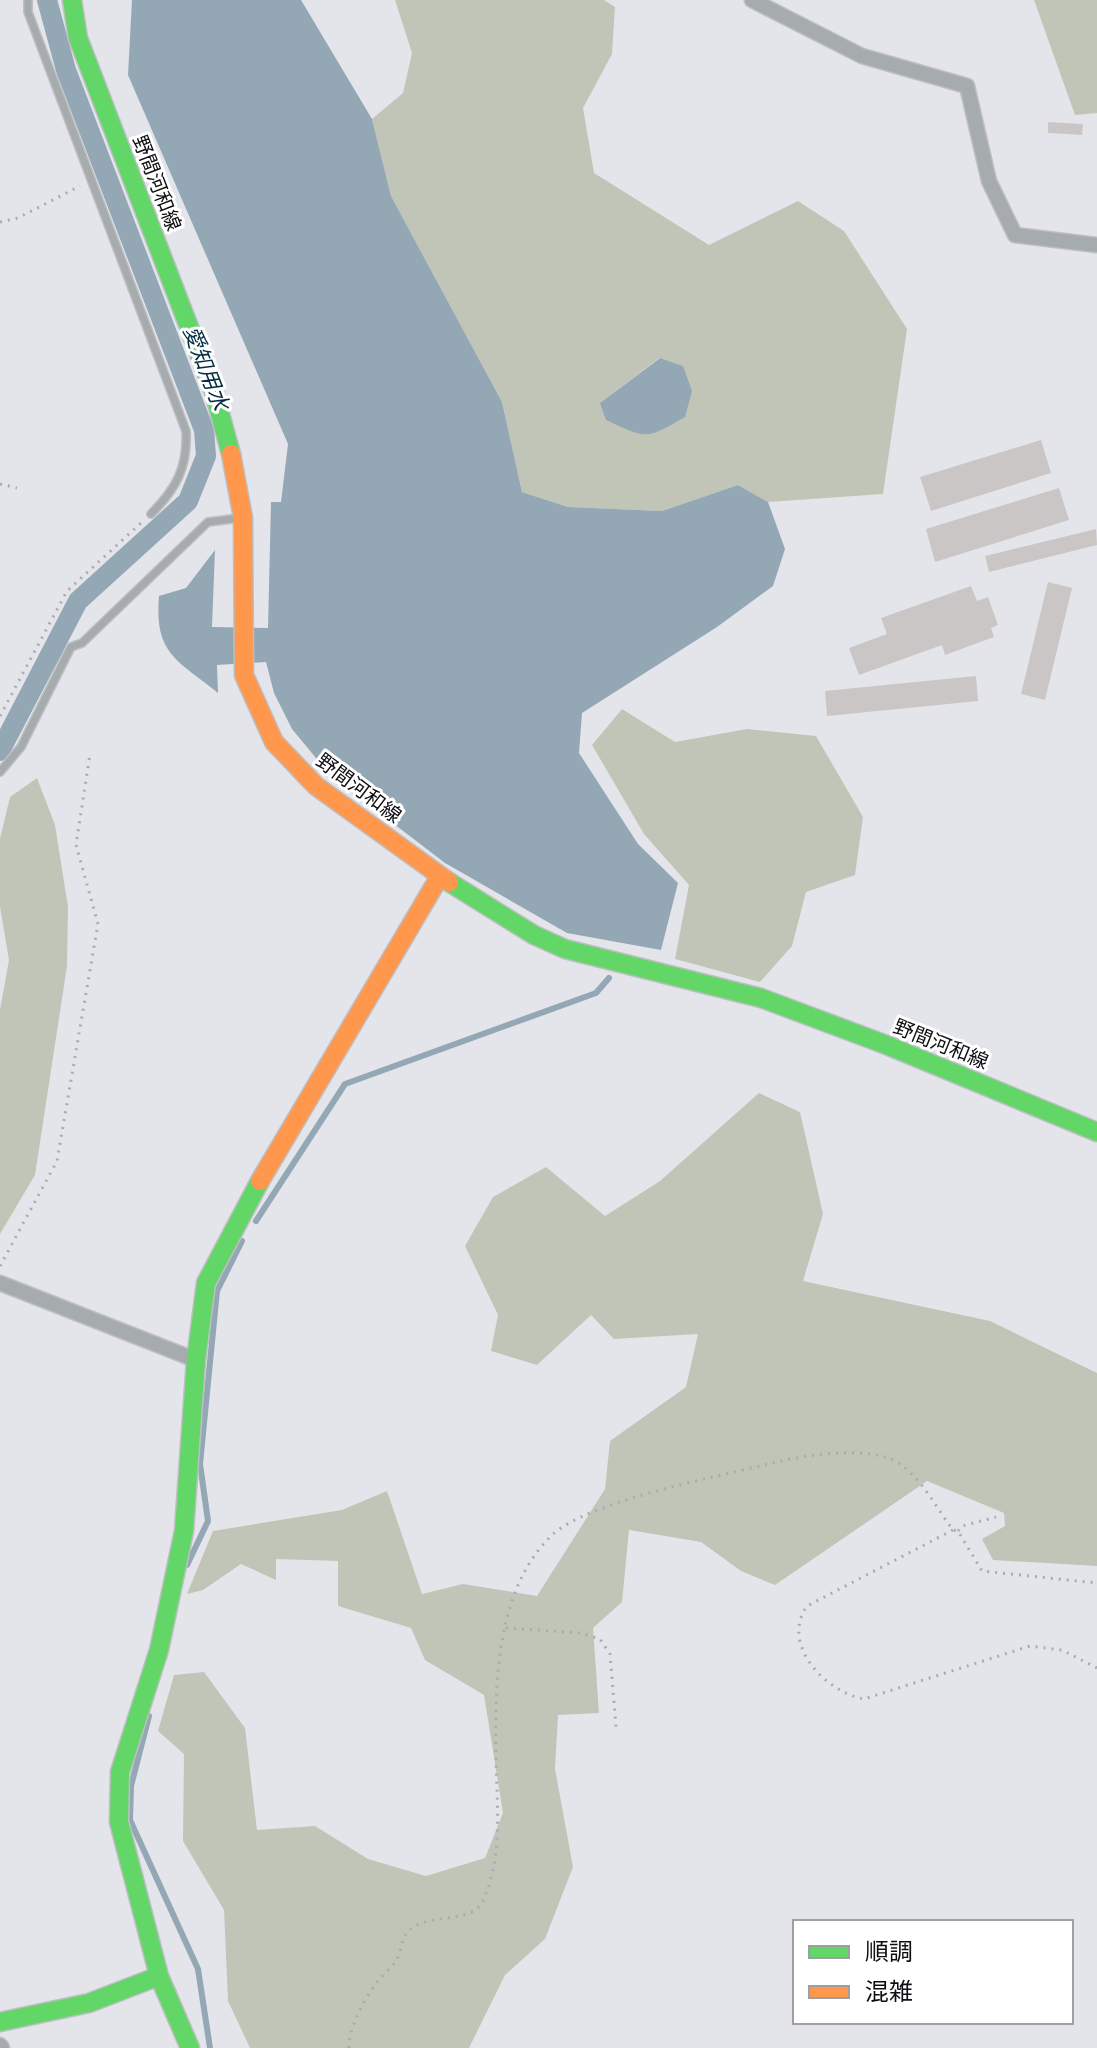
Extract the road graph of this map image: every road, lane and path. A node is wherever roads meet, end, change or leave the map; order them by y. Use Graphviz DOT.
graph roads {
  1 [pos="28,0"];
  2 [pos="72,0"];
  3 [pos="752,0"];
  4 [pos="92,181"];
  5 [pos="0,222"];
  6 [pos="1097,245"];
  7 [pos="0,484"];
  8 [pos="17,488"];
  9 [pos="151,514"];
  10 [pos="243,518"];
  11 [pos="0,716"];
  12 [pos="90,754"];
  13 [pos="0,772"];
  14 [pos="440,876"];
  15 [pos="1097,1132"];
  16 [pos="0,1266"];
  17 [pos="0,1283"];
  18 [pos="196,1360"];
  19 [pos="996,1517"];
  20 [pos="955,1531"];
  21 [pos="1097,1583"];
  22 [pos="506,1628"];
  23 [pos="1097,1668"];
  24 [pos="616,1727"];
  25 [pos="159,1976"];
  26 [pos="0,2022"];
  27 [pos="190,2048"];
  28 [pos="349,2048"];
  1 -- 4 [label="lane"];
  2 -- 10 [label="main road, 野間河和線"];
  3 -- 6 [label="street"];
  4 -- 5 [label="path"];
  4 -- 9 [label="lane"];
  7 -- 8 [label="path"];
  9 -- 11 [label="path"];
  10 -- 13 [label="lane"];
  10 -- 14 [label="main road, 野間河和線"];
  12 -- 16 [label="path"];
  14 -- 15 [label="main road, 野間河和線"];
  14 -- 18 [label="main road"];
  17 -- 18 [label="street"];
  18 -- 25 [label="main road"];
  19 -- 20 [label="path"];
  20 -- 21 [label="path"];
  20 -- 22 [label="path"];
  20 -- 23 [label="path"];
  22 -- 24 [label="path"];
  22 -- 28 [label="path"];
  25 -- 26 [label="main road"];
  25 -- 27 [label="main road"];
}
